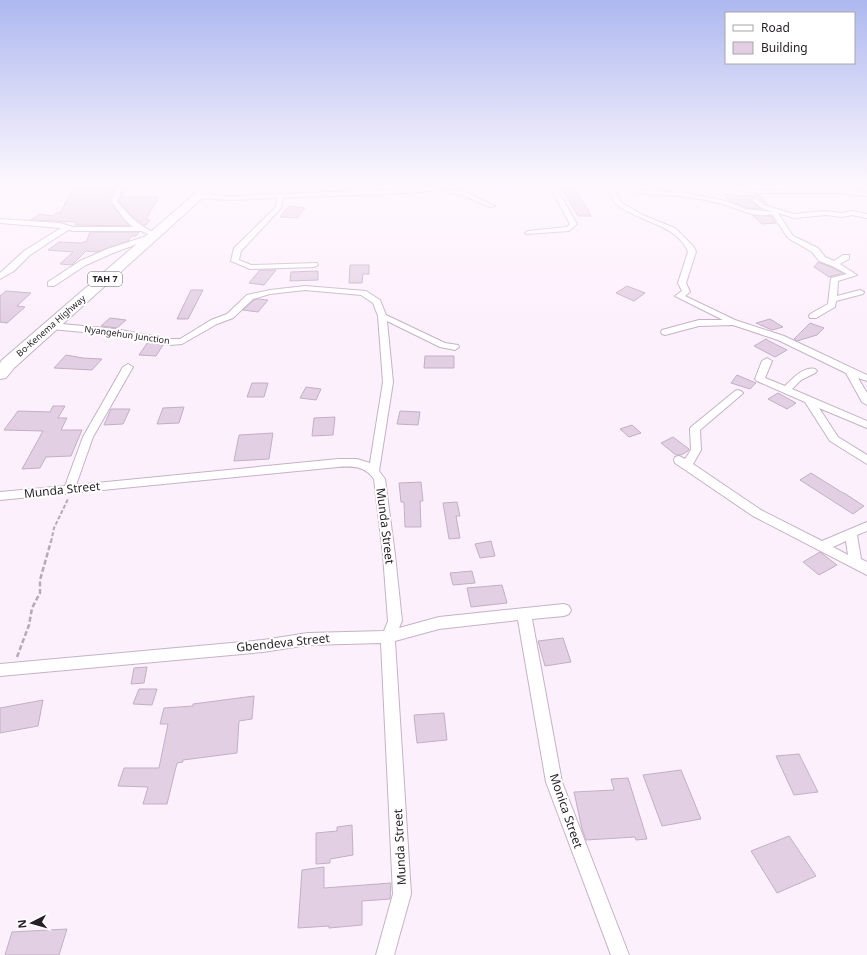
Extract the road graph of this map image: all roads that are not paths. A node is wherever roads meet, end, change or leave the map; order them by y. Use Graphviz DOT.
graph roads {
  1 [pos="63,230"];
  2 [pos="142,230"];
  3 [pos="161,230"];
  4 [pos="257,230"];
  5 [pos="563,230"];
  6 [pos="674,230"];
  7 [pos="787,230"];
  8 [pos="528,233"];
  9 [pos="156,234"];
  10 [pos="846,257"];
  11 [pos="314,264"];
  12 [pos="835,264"];
  13 [pos="0,277"];
  14 [pos="51,284"];
  15 [pos="860,292"];
  16 [pos="832,300"];
  17 [pos="382,316"];
  18 [pos="813,316"];
  19 [pos="734,322"];
  20 [pos="51,326"];
  21 [pos="665,332"];
  22 [pos="455,347"];
  23 [pos="767,361"];
  24 [pos="128,367"];
  25 [pos="812,371"];
  26 [pos="850,371"];
  27 [pos="0,374"];
  28 [pos="867,378"];
  29 [pos="786,390"];
  30 [pos="738,393"];
  31 [pos="808,399"];
  32 [pos="867,402"];
  33 [pos="867,425"];
  34 [pos="867,460"];
  35 [pos="374,471"];
  36 [pos="72,489"];
  37 [pos="0,496"];
  38 [pos="867,526"];
  39 [pos="851,533"];
  40 [pos="823,546"];
  41 [pos="863,566"];
  42 [pos="564,610"];
  43 [pos="524,614"];
  44 [pos="388,637"];
  45 [pos="6,670"];
  46 [pos="385,955"];
  47 [pos="620,955"];
  1 -- 13 [label="street"];
  2 -- 9 [label="street"];
  3 -- 9 [label="highway, Bo-Kenema Highway / TAH 7"];
  4 -- 11 [label="street"];
  5 -- 8 [label="street"];
  6 -- 19 [label="street"];
  7 -- 12 [label="street"];
  9 -- 14 [label="street"];
  9 -- 20 [label="highway, Bo-Kenema Highway / TAH 7"];
  10 -- 12 [label="street"];
  12 -- 16 [label="street"];
  15 -- 16 [label="street"];
  16 -- 18 [label="street"];
  17 -- 20 [label="street, Nyangehun Junction"];
  17 -- 22 [label="street"];
  17 -- 35 [label="street"];
  19 -- 21 [label="street"];
  19 -- 26 [label="street"];
  20 -- 27 [label="highway, Bo-Kenema Highway / TAH 7"];
  23 -- 29 [label="street"];
  24 -- 36 [label="street"];
  25 -- 29 [label="street"];
  26 -- 28 [label="street"];
  26 -- 32 [label="street"];
  29 -- 31 [label="street"];
  30 -- 40 [label="street"];
  31 -- 33 [label="street"];
  31 -- 34 [label="street"];
  35 -- 36 [label="street, Munda Street"];
  35 -- 44 [label="street, Munda Street"];
  36 -- 37 [label="street, Munda Street"];
  38 -- 39 [label="street"];
  39 -- 40 [label="street"];
  39 -- 41 [label="street"];
  40 -- 41 [label="street"];
  42 -- 43 [label="street, Gbendeva Street"];
  43 -- 44 [label="street, Gbendeva Street"];
  43 -- 47 [label="street, Monica Street"];
  44 -- 45 [label="street, Gbendeva Street"];
  44 -- 46 [label="street, Munda Street"];
}
